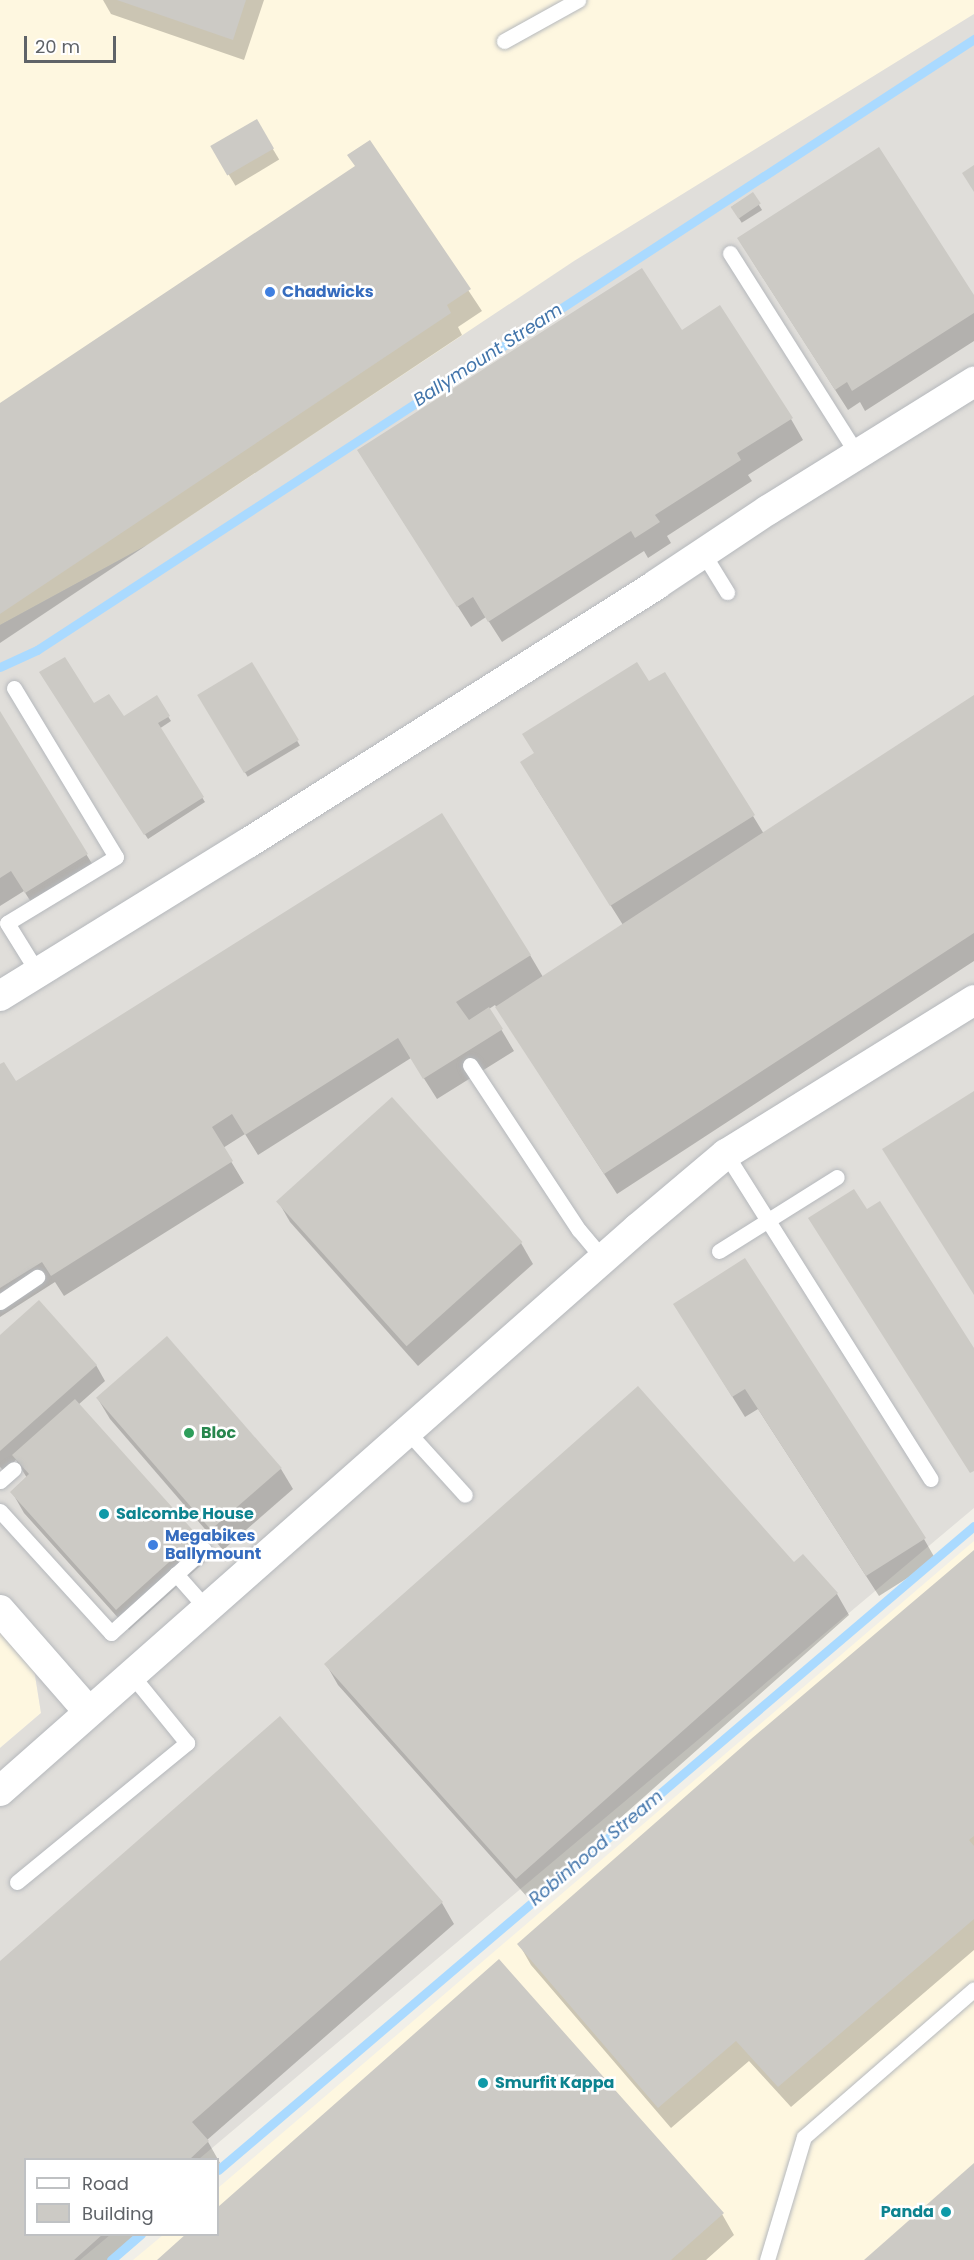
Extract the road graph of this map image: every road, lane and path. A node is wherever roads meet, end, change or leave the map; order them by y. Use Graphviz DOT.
graph roads {
  1 [pos="578,0"];
  2 [pos="504,41"];
  3 [pos="730,253"];
  4 [pos="974,382"];
  5 [pos="857,454"];
  6 [pos="703,553"];
  7 [pos="727,592"];
  8 [pos="14,688"];
  9 [pos="4,926"];
  10 [pos="38,973"];
  11 [pos="0,996"];
  12 [pos="974,1000"];
  13 [pos="470,1065"];
  14 [pos="726,1154"];
  15 [pos="837,1177"];
  16 [pos="767,1221"];
  17 [pos="719,1251"];
  18 [pos="603,1259"];
  19 [pos="37,1277"];
  20 [pos="0,1302"];
  21 [pos="407,1431"];
  22 [pos="14,1469"];
  23 [pos="931,1479"];
  24 [pos="0,1481"];
  25 [pos="465,1495"];
  26 [pos="0,1512"];
  27 [pos="204,1549"];
  28 [pos="176,1574"];
  29 [pos="206,1608"];
  30 [pos="0,1610"];
  31 [pos="131,1674"];
  32 [pos="88,1711"];
  33 [pos="0,1791"];
  34 [pos="17,1882"];
  35 [pos="974,1989"];
  36 [pos="767,2260"];
  1 -- 2 [label="lane"];
  3 -- 5 [label="lane"];
  4 -- 5 [label="street"];
  5 -- 6 [label="street"];
  6 -- 7 [label="lane"];
  6 -- 10 [label="street"];
  8 -- 9 [label="lane"];
  9 -- 10 [label="lane"];
  10 -- 11 [label="street"];
  12 -- 14 [label="street"];
  13 -- 18 [label="lane"];
  14 -- 16 [label="lane"];
  14 -- 18 [label="street"];
  15 -- 16 [label="lane"];
  16 -- 17 [label="lane"];
  16 -- 23 [label="lane"];
  18 -- 21 [label="street"];
  19 -- 20 [label="lane"];
  21 -- 25 [label="lane"];
  21 -- 29 [label="street"];
  22 -- 24 [label="lane"];
  26 -- 28 [label="lane"];
  27 -- 28 [label="lane"];
  28 -- 29 [label="lane"];
  29 -- 31 [label="street"];
  30 -- 32 [label="street"];
  31 -- 32 [label="street"];
  31 -- 34 [label="lane"];
  32 -- 33 [label="street"];
  35 -- 36 [label="lane"];
}
